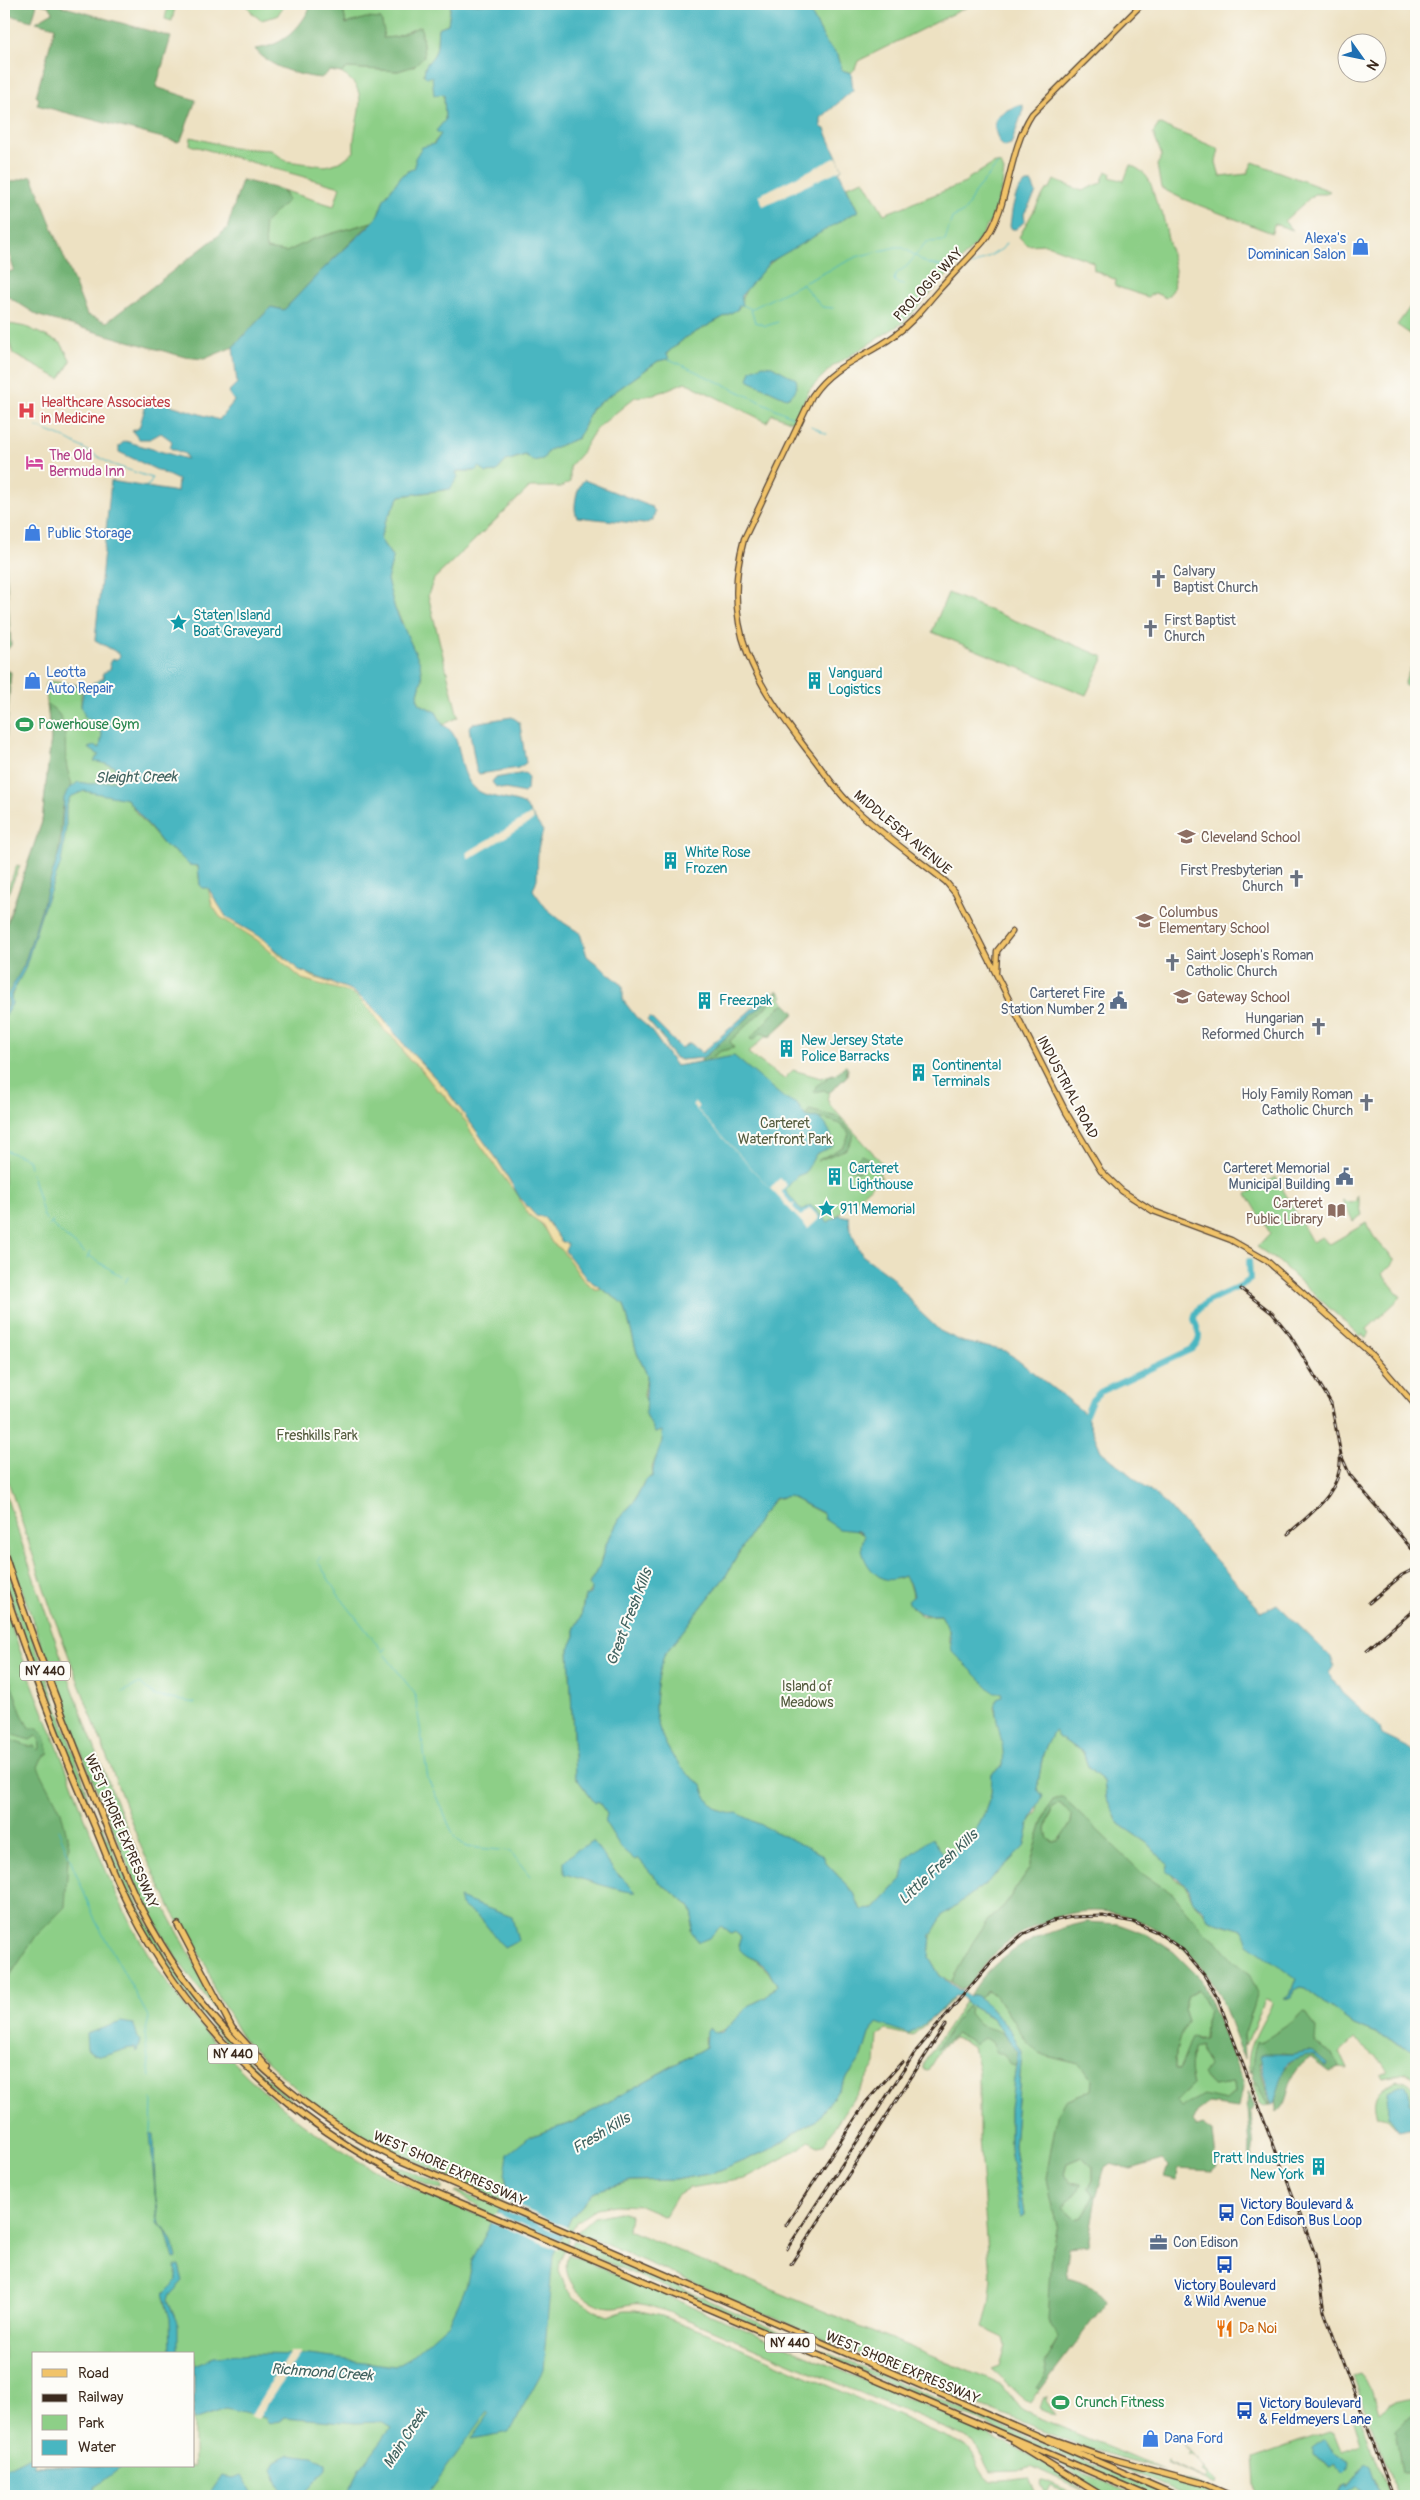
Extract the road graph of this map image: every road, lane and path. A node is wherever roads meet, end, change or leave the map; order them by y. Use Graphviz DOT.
graph roads {
  1 [pos="1142,4"];
  2 [pos="782,717"];
  3 [pos="1012,932"];
  4 [pos="982,944"];
  5 [pos="996,974"];
  6 [pos="1416,1406"];
  7 [pos="4,1553"];
  8 [pos="4,1588"];
  9 [pos="178,1925"];
  10 [pos="300,2100"];
  11 [pos="981,2412"];
  12 [pos="1001,2433"];
  13 [pos="1202,2483"];
  14 [pos="1102,2496"];
  15 [pos="1148,2496"];
  16 [pos="1177,2496"];
  17 [pos="1232,2496"];
  1 -- 2 [label="main road, PROLOGIS WAY"];
  2 -- 4 [label="main road, MIDDLESEX AVENUE"];
  3 -- 5 [label="main road"];
  4 -- 5 [label="main road, INDUSTRIAL ROAD"];
  5 -- 6 [label="main road, INDUSTRIAL ROAD"];
  7 -- 10 [label="highway, WEST SHORE EXPRESSWAY / NY 440"];
  8 -- 12 [label="highway, WEST SHORE EXPRESSWAY / NY 440"];
  9 -- 10 [label="highway"];
  10 -- 11 [label="highway, WEST SHORE EXPRESSWAY / NY 440"];
  11 -- 13 [label="highway"];
  11 -- 16 [label="highway, WEST SHORE EXPRESSWAY / NY 440"];
  12 -- 14 [label="highway"];
  12 -- 15 [label="highway, WEST SHORE EXPRESSWAY / NY 440"];
  13 -- 17 [label="main road"];
}
